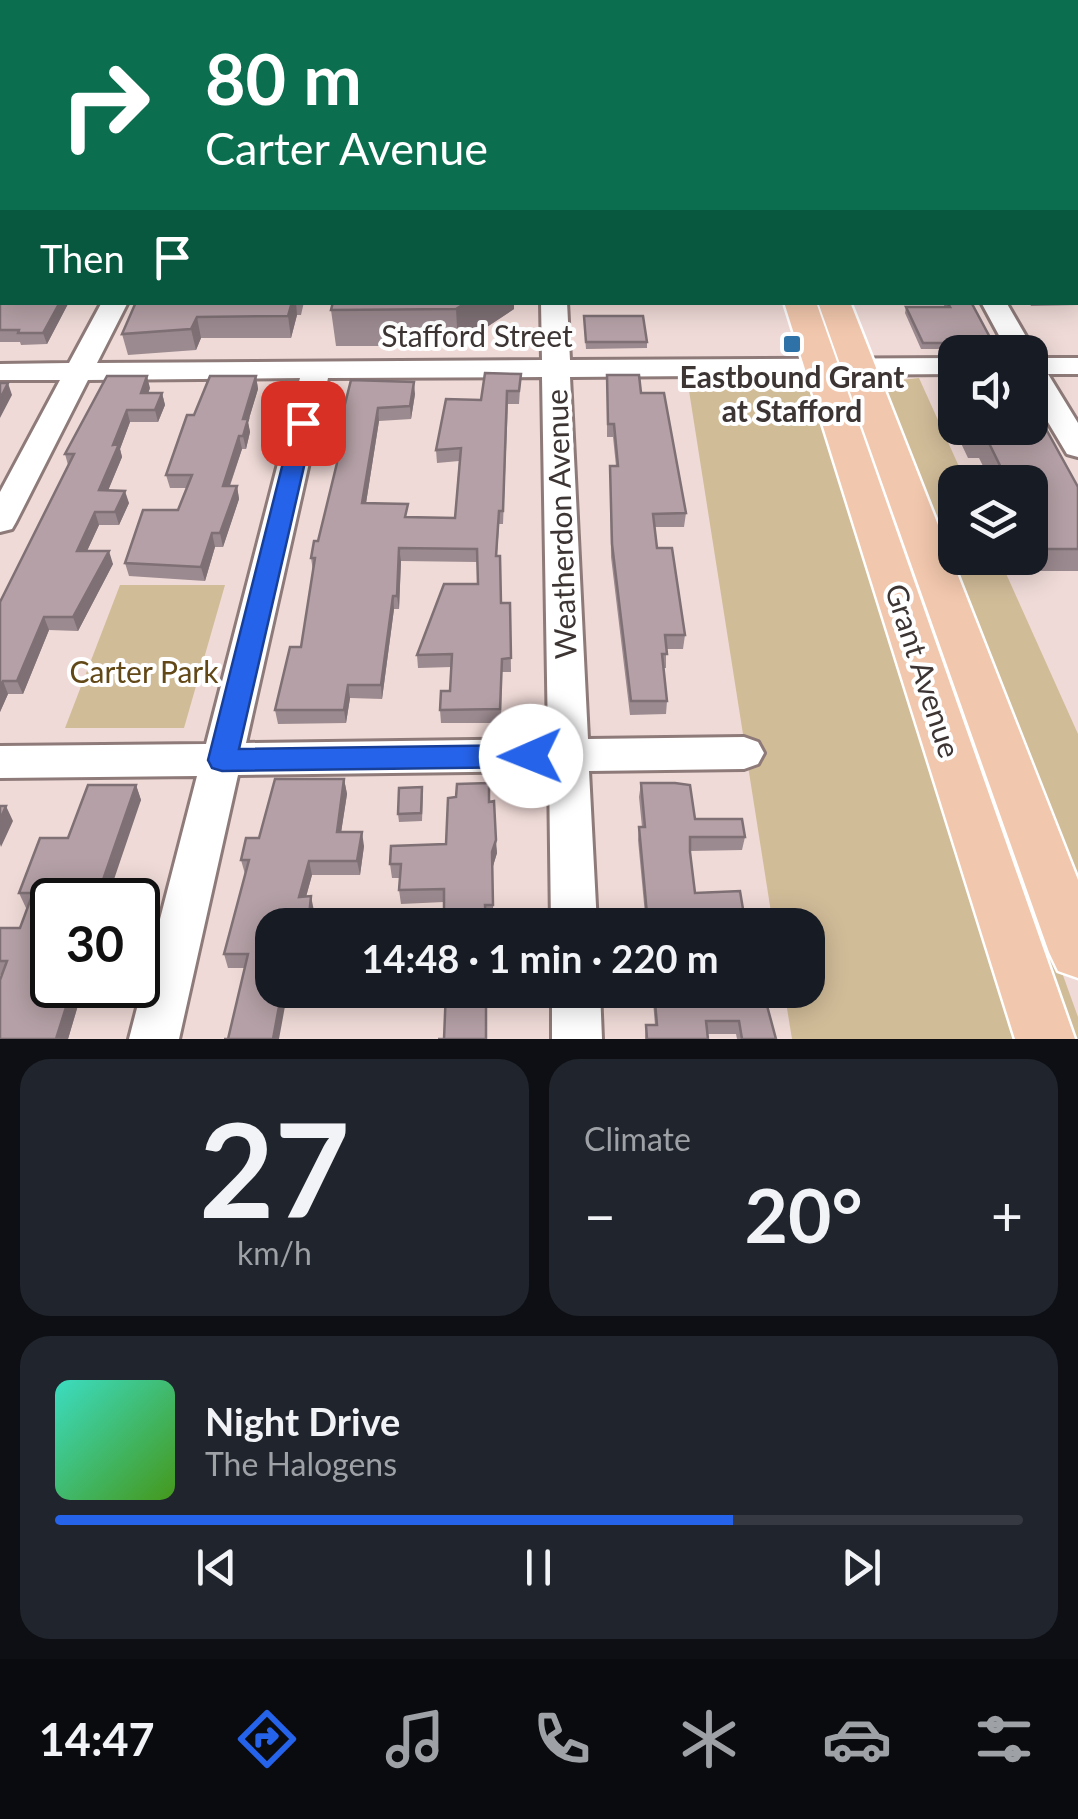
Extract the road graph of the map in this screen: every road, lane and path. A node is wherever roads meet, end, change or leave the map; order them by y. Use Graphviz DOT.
graph roads {
  1 [pos="114,305"];
  2 [pos="554,305"];
  3 [pos="802,305"];
  4 [pos="834,305"];
  5 [pos="995,305"];
  6 [pos="1011,335"];
  7 [pos="938,366"];
  8 [pos="1078,366"];
  9 [pos="840,367"];
  10 [pos="1048,367"];
  11 [pos="557,369"];
  12 [pos="316,370"];
  13 [pos="0,372"];
  14 [pos="80,372"];
  15 [pos="1048,397"];
  16 [pos="1078,448"];
  17 [pos="0,522"];
  18 [pos="744,754"];
  19 [pos="569,755"];
  20 [pos="222,760"];
  21 [pos="0,762"];
  22 [pos="574,908"];
  23 [pos="1078,952"];
  24 [pos="576,1008"];
  25 [pos="154,1039"];
  26 [pos="577,1039"];
  27 [pos="1045,1039"];
  1 -- 14 [label="street"];
  2 -- 11 [label="street, Weatherdon Avenue"];
  3 -- 9 [label="main road, Grant Avenue"];
  4 -- 9 [label="main road, Grant Avenue"];
  5 -- 6 [label="street"];
  7 -- 9 [label="street, Stafford Street"];
  8 -- 10 [label="street"];
  9 -- 11 [label="street, Stafford Street"];
  9 -- 23 [label="main road, Grant Avenue"];
  9 -- 27 [label="main road, Grant Avenue"];
  11 -- 12 [label="street, Stafford Street"];
  11 -- 19 [label="street, Weatherdon Avenue"];
  12 -- 14 [label="street, Stafford Street"];
  12 -- 20 [label="street"];
  13 -- 14 [label="street, Stafford Street"];
  14 -- 17 [label="street"];
  15 -- 16 [label="street"];
  18 -- 19 [label="street"];
  19 -- 20 [label="street"];
  19 -- 22 [label="street, Weatherdon Avenue"];
  20 -- 21 [label="street"];
  20 -- 25 [label="street"];
  24 -- 26 [label="street"];
}
